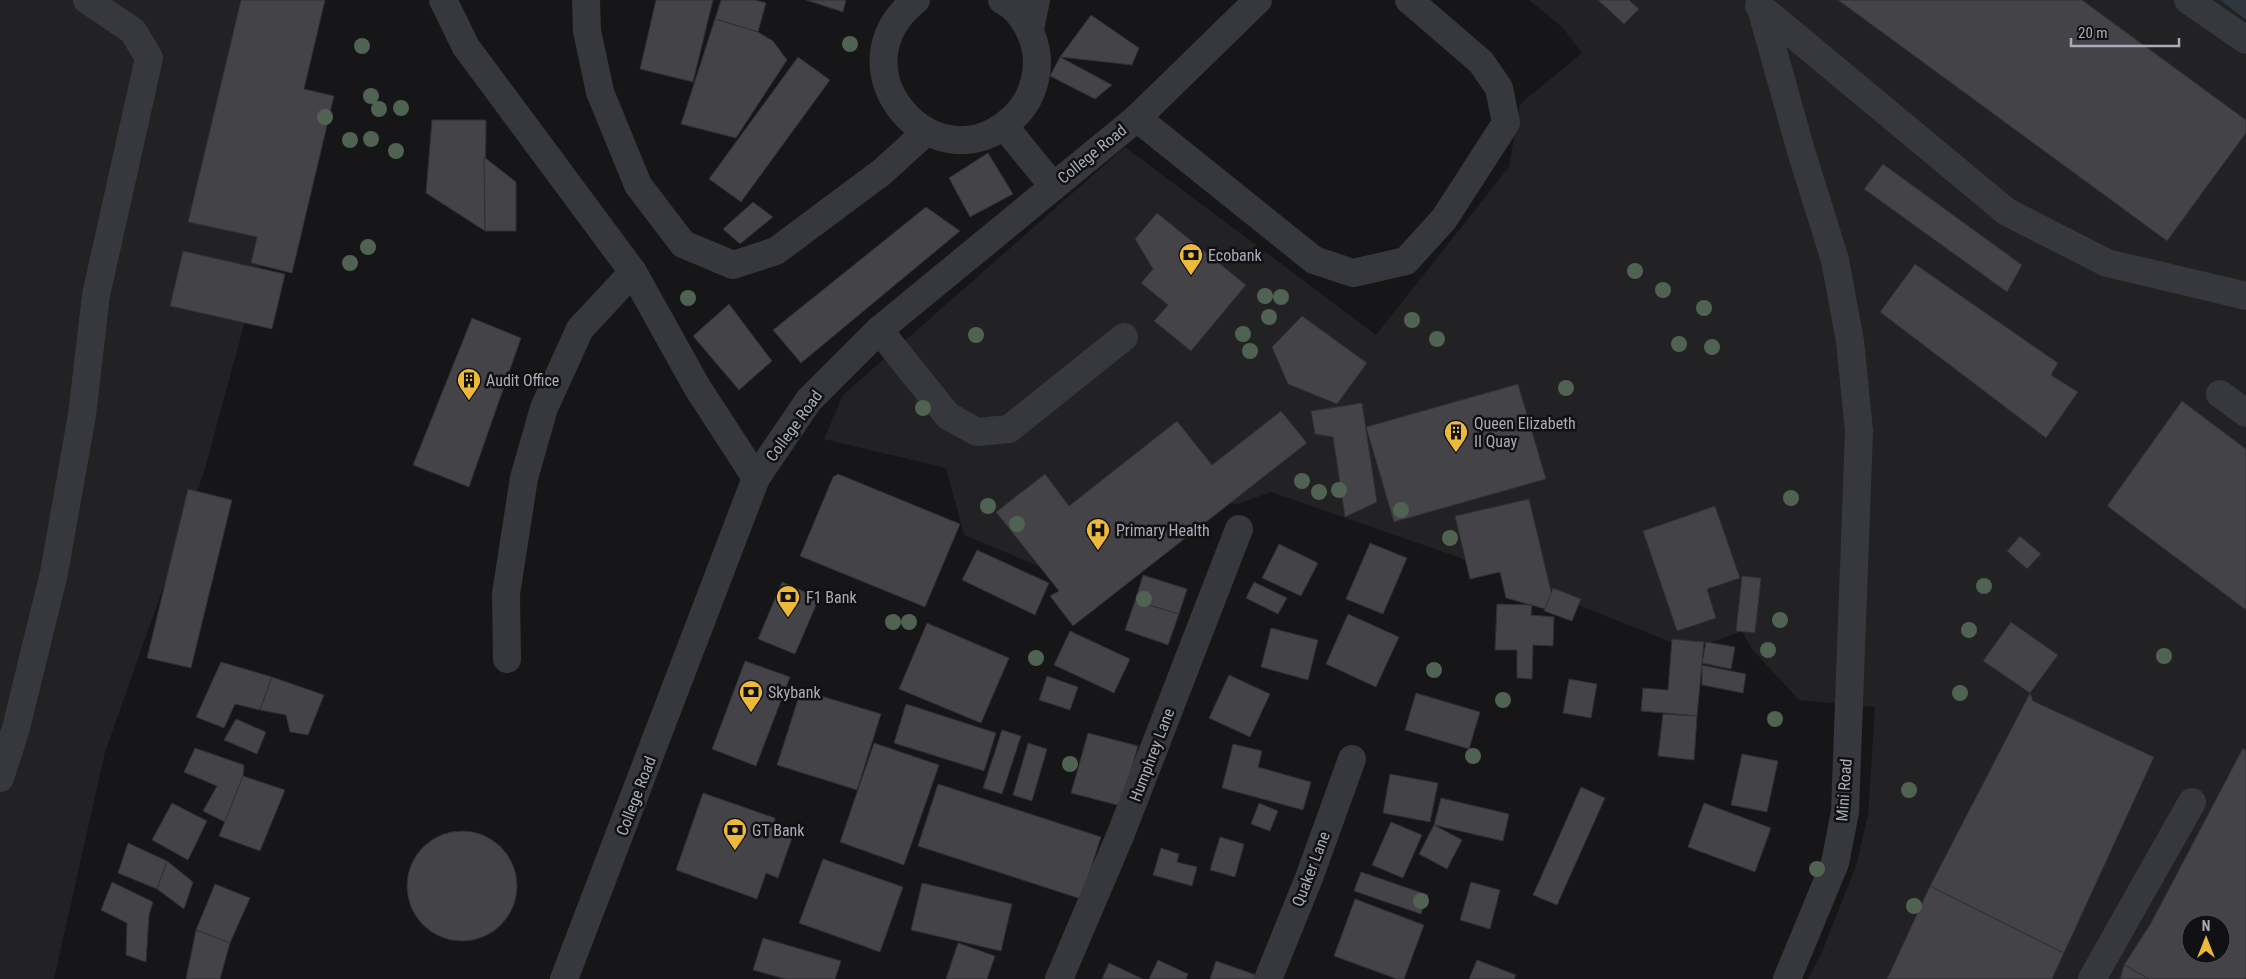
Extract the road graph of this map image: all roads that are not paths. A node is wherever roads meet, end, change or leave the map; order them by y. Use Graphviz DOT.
graph roads {
  1 [pos="87,0"];
  2 [pos="443,0"];
  3 [pos="586,0"];
  4 [pos="916,0"];
  5 [pos="1002,0"];
  6 [pos="1036,0"];
  7 [pos="1258,0"];
  8 [pos="1409,0"];
  9 [pos="2188,0"];
  10 [pos="1755,4"];
  11 [pos="1030,30"];
  12 [pos="2246,40"];
  13 [pos="1137,118"];
  14 [pos="1004,126"];
  15 [pos="926,132"];
  16 [pos="1053,186"];
  17 [pos="633,272"];
  18 [pos="2246,296"];
  19 [pos="879,330"];
  20 [pos="1124,337"];
  21 [pos="2220,394"];
  22 [pos="2246,413"];
  23 [pos="756,478"];
  24 [pos="1239,530"];
  25 [pos="507,659"];
  26 [pos="1352,759"];
  27 [pos="0,778"];
  28 [pos="2192,802"];
  29 [pos="564,979"];
  30 [pos="1059,979"];
  31 [pos="1268,979"];
  32 [pos="1787,979"];
  33 [pos="2092,979"];
  1 -- 27 [label="street"];
  2 -- 17 [label="street"];
  3 -- 15 [label="street"];
  4 -- 15 [label="street"];
  5 -- 11 [label="street"];
  6 -- 11 [label="street"];
  7 -- 13 [label="street, College Road"];
  8 -- 13 [label="street"];
  9 -- 12 [label="street"];
  10 -- 18 [label="street"];
  10 -- 32 [label="street, Mini Road"];
  11 -- 14 [label="street"];
  13 -- 16 [label="street, College Road"];
  14 -- 15 [label="street"];
  14 -- 16 [label="street"];
  16 -- 19 [label="street, College Road"];
  17 -- 23 [label="street"];
  17 -- 25 [label="street"];
  19 -- 20 [label="street"];
  19 -- 23 [label="street, College Road"];
  21 -- 22 [label="street"];
  23 -- 29 [label="street, College Road"];
  24 -- 30 [label="street, Humphrey Lane"];
  26 -- 31 [label="street, Quaker Lane"];
  28 -- 33 [label="street"];
}
